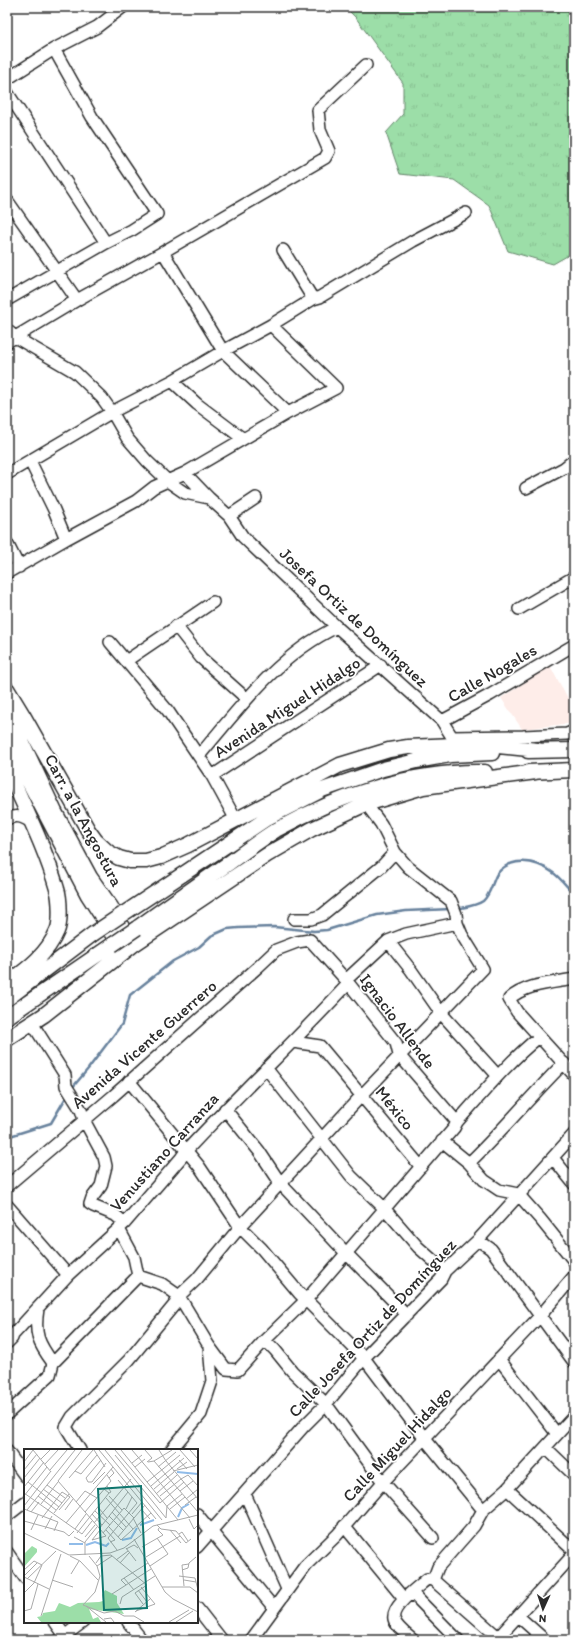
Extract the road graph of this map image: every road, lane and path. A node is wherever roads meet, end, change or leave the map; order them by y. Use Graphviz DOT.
graph roads {
  1 [pos="123,7"];
  2 [pos="54,49"];
  3 [pos="366,65"];
  4 [pos="7,79"];
  5 [pos="7,92"];
  6 [pos="7,200"];
  7 [pos="466,213"];
  8 [pos="106,243"];
  9 [pos="283,250"];
  10 [pos="163,252"];
  11 [pos="57,271"];
  12 [pos="313,299"];
  13 [pos="7,300"];
  14 [pos="77,300"];
  15 [pos="271,325"];
  16 [pos="10,337"];
  17 [pos="222,351"];
  18 [pos="172,381"];
  19 [pos="112,412"];
  20 [pos="288,413"];
  21 [pos="242,438"];
  22 [pos="574,460"];
  23 [pos="30,461"];
  24 [pos="185,473"];
  25 [pos="7,474"];
  26 [pos="169,482"];
  27 [pos="526,488"];
  28 [pos="209,498"];
  29 [pos="256,498"];
  30 [pos="229,516"];
  31 [pos="66,539"];
  32 [pos="7,544"];
  33 [pos="19,567"];
  34 [pos="7,573"];
  35 [pos="574,577"];
  36 [pos="212,602"];
  37 [pos="519,609"];
  38 [pos="176,626"];
  39 [pos="337,627"];
  40 [pos="110,642"];
  41 [pos="574,645"];
  42 [pos="126,661"];
  43 [pos="381,665"];
  44 [pos="7,690"];
  45 [pos="247,699"];
  46 [pos="7,710"];
  47 [pos="442,721"];
  48 [pos="574,731"];
  49 [pos="7,740"];
  50 [pos="454,740"];
  51 [pos="538,750"];
  52 [pos="574,750"];
  53 [pos="198,756"];
  54 [pos="7,767"];
  55 [pos="574,770"];
  56 [pos="536,772"];
  57 [pos="212,776"];
  58 [pos="20,798"];
  59 [pos="366,804"];
  60 [pos="9,817"];
  61 [pos="236,820"];
  62 [pos="31,822"];
  63 [pos="394,852"];
  64 [pos="294,919"];
  65 [pos="456,923"];
  66 [pos="310,940"];
  67 [pos="388,941"];
  68 [pos="123,947"];
  69 [pos="574,979"];
  70 [pos="347,982"];
  71 [pos="7,984"];
  72 [pos="7,999"];
  73 [pos="442,1013"];
  74 [pos="7,1017"];
  75 [pos="32,1023"];
  76 [pos="539,1037"];
  77 [pos="7,1040"];
  78 [pos="293,1042"];
  79 [pos="400,1056"];
  80 [pos="564,1063"];
  81 [pos="266,1068"];
  82 [pos="574,1075"];
  83 [pos="498,1076"];
  84 [pos="129,1081"];
  85 [pos="362,1095"];
  86 [pos="225,1109"];
  87 [pos="84,1120"];
  88 [pos="457,1122"];
  89 [pos="574,1134"];
  90 [pos="322,1139"];
  91 [pos="442,1141"];
  92 [pos="186,1151"];
  93 [pos="553,1158"];
  94 [pos="469,1163"];
  95 [pos="421,1167"];
  96 [pos="281,1184"];
  97 [pos="574,1184"];
  98 [pos="7,1186"];
  99 [pos="518,1194"];
  100 [pos="7,1205"];
  101 [pos="384,1208"];
  102 [pos="122,1226"];
  103 [pos="240,1227"];
  104 [pos="478,1240"];
  105 [pos="346,1253"];
  106 [pos="574,1261"];
  107 [pos="445,1271"];
  108 [pos="68,1275"];
  109 [pos="138,1276"];
  110 [pos="574,1276"];
  111 [pos="179,1296"];
  112 [pos="306,1300"];
  113 [pos="38,1309"];
  114 [pos="407,1315"];
  115 [pos="540,1316"];
  116 [pos="20,1328"];
  117 [pos="36,1332"];
  118 [pos="9,1338"];
  119 [pos="265,1340"];
  120 [pos="209,1346"];
  121 [pos="364,1358"];
  122 [pos="499,1359"];
  123 [pos="574,1362"];
  124 [pos="54,1363"];
  125 [pos="326,1404"];
  126 [pos="7,1414"];
  127 [pos="574,1416"];
  128 [pos="558,1434"];
  129 [pos="425,1439"];
  130 [pos="546,1448"];
  131 [pos="79,1449"];
  132 [pos="172,1449"];
  133 [pos="7,1451"];
  134 [pos="24,1475"];
  135 [pos="574,1475"];
  136 [pos="384,1482"];
  137 [pos="507,1488"];
  138 [pos="245,1494"];
  139 [pos="24,1503"];
  140 [pos="483,1510"];
  141 [pos="198,1515"];
  142 [pos="7,1516"];
  143 [pos="344,1526"];
  144 [pos="211,1532"];
  145 [pos="433,1538"];
  146 [pos="198,1546"];
  147 [pos="574,1550"];
  148 [pos="7,1552"];
  149 [pos="574,1554"];
  150 [pos="24,1577"];
  151 [pos="430,1579"];
  152 [pos="287,1589"];
  153 [pos="408,1596"];
  154 [pos="274,1608"];
  155 [pos="198,1609"];
  156 [pos="518,1616"];
  157 [pos="56,1623"];
  158 [pos="82,1623"];
  159 [pos="129,1623"];
  160 [pos="64,1638"];
  161 [pos="497,1638"];
  162 [pos="142,1640"];
  163 [pos="222,1640"];
  164 [pos="250,1640"];
  165 [pos="413,1640"];
  166 [pos="458,1640"];
  167 [pos="544,1640"];
  1 -- 2 [label="street"];
  2 -- 4 [label="street"];
  2 -- 8 [label="street"];
  3 -- 10 [label="street"];
  5 -- 8 [label="street"];
  6 -- 11 [label="street"];
  7 -- 12 [label="street"];
  8 -- 11 [label="street"];
  9 -- 12 [label="street"];
  10 -- 14 [label="street"];
  10 -- 17 [label="street"];
  11 -- 13 [label="street"];
  11 -- 14 [label="street"];
  12 -- 15 [label="street"];
  14 -- 16 [label="street"];
  15 -- 17 [label="street"];
  15 -- 20 [label="street"];
  16 -- 19 [label="street"];
  17 -- 18 [label="street"];
  17 -- 20 [label="street"];
  18 -- 19 [label="street"];
  18 -- 21 [label="street"];
  19 -- 23 [label="street"];
  19 -- 26 [label="street"];
  20 -- 21 [label="street"];
  21 -- 24 [label="street"];
  22 -- 27 [label="street"];
  23 -- 25 [label="street"];
  23 -- 31 [label="street"];
  24 -- 26 [label="street"];
  24 -- 28 [label="street, Josefa Ortiz de Domínguez"];
  26 -- 28 [label="street"];
  26 -- 31 [label="street"];
  28 -- 30 [label="street, Josefa Ortiz de Domínguez"];
  29 -- 30 [label="street"];
  30 -- 39 [label="street, Josefa Ortiz de Domínguez"];
  31 -- 33 [label="street"];
  32 -- 33 [label="street"];
  33 -- 34 [label="street"];
  35 -- 37 [label="street"];
  36 -- 38 [label="street"];
  38 -- 42 [label="street"];
  38 -- 45 [label="street"];
  39 -- 43 [label="street, Josefa Ortiz de Domínguez"];
  39 -- 45 [label="street"];
  40 -- 42 [label="street"];
  41 -- 47 [label="street, Calle Nogales"];
  42 -- 53 [label="street"];
  43 -- 47 [label="street, Josefa Ortiz de Domínguez"];
  43 -- 57 [label="street, Avenida Miguel Hidalgo"];
  44 -- 61 [label="main road"];
  45 -- 53 [label="street"];
  46 -- 68 [label="main road, Carr. a la Angostura"];
  47 -- 50 [label="street, Calle Nogales"];
  48 -- 50 [label="street"];
  49 -- 68 [label="main road, Carr. a la Angostura"];
  50 -- 51 [label="main road"];
  50 -- 61 [label="main road"];
  51 -- 52 [label="main road"];
  51 -- 72 [label="main road, bridge"];
  53 -- 57 [label="street"];
  54 -- 58 [label="main road"];
  55 -- 56 [label="main road"];
  56 -- 59 [label="main road"];
  56 -- 68 [label="main road, bridge"];
  57 -- 61 [label="street"];
  58 -- 60 [label="street"];
  58 -- 62 [label="main road"];
  59 -- 63 [label="street"];
  59 -- 68 [label="main road"];
  60 -- 62 [label="street"];
  62 -- 71 [label="main road"];
  63 -- 64 [label="street"];
  63 -- 65 [label="street"];
  65 -- 67 [label="street"];
  65 -- 73 [label="street"];
  66 -- 70 [label="street, Ignacio Allende"];
  66 -- 84 [label="street, Avenida Vicente Guerrero"];
  67 -- 70 [label="street, Venustiano Carranza"];
  67 -- 73 [label="street"];
  68 -- 74 [label="main road"];
  68 -- 75 [label="main road"];
  69 -- 76 [label="street"];
  70 -- 78 [label="street, Venustiano Carranza"];
  70 -- 79 [label="street, Ignacio Allende"];
  73 -- 79 [label="street"];
  73 -- 83 [label="street"];
  75 -- 77 [label="main road"];
  75 -- 87 [label="street"];
  76 -- 80 [label="street"];
  76 -- 83 [label="street"];
  78 -- 81 [label="street, Venustiano Carranza"];
  78 -- 85 [label="street, México"];
  79 -- 85 [label="street"];
  79 -- 88 [label="street, Ignacio Allende"];
  80 -- 82 [label="street"];
  80 -- 94 [label="street"];
  81 -- 86 [label="street, Venustiano Carranza"];
  81 -- 90 [label="street"];
  83 -- 88 [label="street"];
  84 -- 87 [label="street, Avenida Vicente Guerrero"];
  84 -- 92 [label="street"];
  85 -- 90 [label="street"];
  85 -- 95 [label="street, México"];
  86 -- 92 [label="street, Venustiano Carranza"];
  86 -- 96 [label="street"];
  87 -- 98 [label="street, Avenida Vicente Guerrero"];
  87 -- 102 [label="street"];
  88 -- 91 [label="street"];
  89 -- 93 [label="street, Calle Josefa Ortiz de Domínguez"];
  90 -- 96 [label="street"];
  90 -- 101 [label="street"];
  91 -- 94 [label="street"];
  91 -- 95 [label="street"];
  92 -- 102 [label="street, Venustiano Carranza"];
  92 -- 103 [label="street"];
  93 -- 97 [label="street"];
  93 -- 99 [label="street, Calle Josefa Ortiz de Domínguez"];
  94 -- 99 [label="street"];
  95 -- 101 [label="street"];
  96 -- 103 [label="street"];
  96 -- 105 [label="street"];
  99 -- 104 [label="street, Calle Josefa Ortiz de Domínguez"];
  99 -- 106 [label="street"];
  100 -- 108 [label="street"];
  101 -- 105 [label="street"];
  101 -- 107 [label="street"];
  102 -- 108 [label="street, Venustiano Carranza"];
  102 -- 109 [label="street"];
  103 -- 111 [label="street"];
  103 -- 112 [label="street"];
  104 -- 107 [label="street, Calle Josefa Ortiz de Domínguez"];
  104 -- 115 [label="street"];
  105 -- 112 [label="street"];
  105 -- 114 [label="street"];
  107 -- 114 [label="street, Calle Josefa Ortiz de Domínguez"];
  108 -- 113 [label="street, Venustiano Carranza"];
  109 -- 111 [label="street"];
  109 -- 124 [label="street"];
  110 -- 115 [label="street, Calle Miguel Hidalgo"];
  111 -- 120 [label="street"];
  111 -- 131 [label="street"];
  112 -- 119 [label="street"];
  112 -- 121 [label="street"];
  113 -- 116 [label="street, Venustiano Carranza"];
  113 -- 117 [label="street"];
  114 -- 121 [label="street, Calle Josefa Ortiz de Domínguez"];
  115 -- 122 [label="street, Calle Miguel Hidalgo"];
  115 -- 123 [label="street"];
  116 -- 117 [label="street"];
  116 -- 118 [label="street, Venustiano Carranza"];
  117 -- 124 [label="street"];
  119 -- 120 [label="street"];
  119 -- 125 [label="street"];
  120 -- 132 [label="street"];
  121 -- 125 [label="street, Calle Josefa Ortiz de Domínguez"];
  121 -- 129 [label="street"];
  122 -- 128 [label="street"];
  122 -- 129 [label="street, Calle Miguel Hidalgo"];
  124 -- 126 [label="street"];
  125 -- 136 [label="street"];
  125 -- 138 [label="street, Calle Josefa Ortiz de Domínguez"];
  127 -- 128 [label="street"];
  128 -- 130 [label="street"];
  129 -- 136 [label="street, Calle Miguel Hidalgo"];
  129 -- 140 [label="street"];
  130 -- 135 [label="street"];
  130 -- 137 [label="street"];
  133 -- 134 [label="street"];
  136 -- 143 [label="street, Calle Miguel Hidalgo"];
  136 -- 145 [label="street"];
  137 -- 140 [label="street"];
  137 -- 147 [label="street"];
  138 -- 144 [label="street, Calle Josefa Ortiz de Domínguez"];
  138 -- 152 [label="street"];
  139 -- 142 [label="street"];
  140 -- 151 [label="street"];
  141 -- 144 [label="street"];
  143 -- 152 [label="street, Calle Miguel Hidalgo"];
  143 -- 153 [label="street"];
  144 -- 146 [label="street, Calle Josefa Ortiz de Domínguez"];
  144 -- 154 [label="street"];
  148 -- 150 [label="street"];
  149 -- 156 [label="street"];
  151 -- 153 [label="street"];
  151 -- 161 [label="street"];
  152 -- 154 [label="street, Calle Miguel Hidalgo"];
  153 -- 165 [label="street"];
  153 -- 166 [label="street"];
  154 -- 164 [label="street, Calle Miguel Hidalgo"];
  155 -- 163 [label="street"];
  156 -- 161 [label="street"];
  156 -- 167 [label="street"];
  157 -- 160 [label="street"];
  158 -- 160 [label="street"];
  159 -- 162 [label="street"];
}
